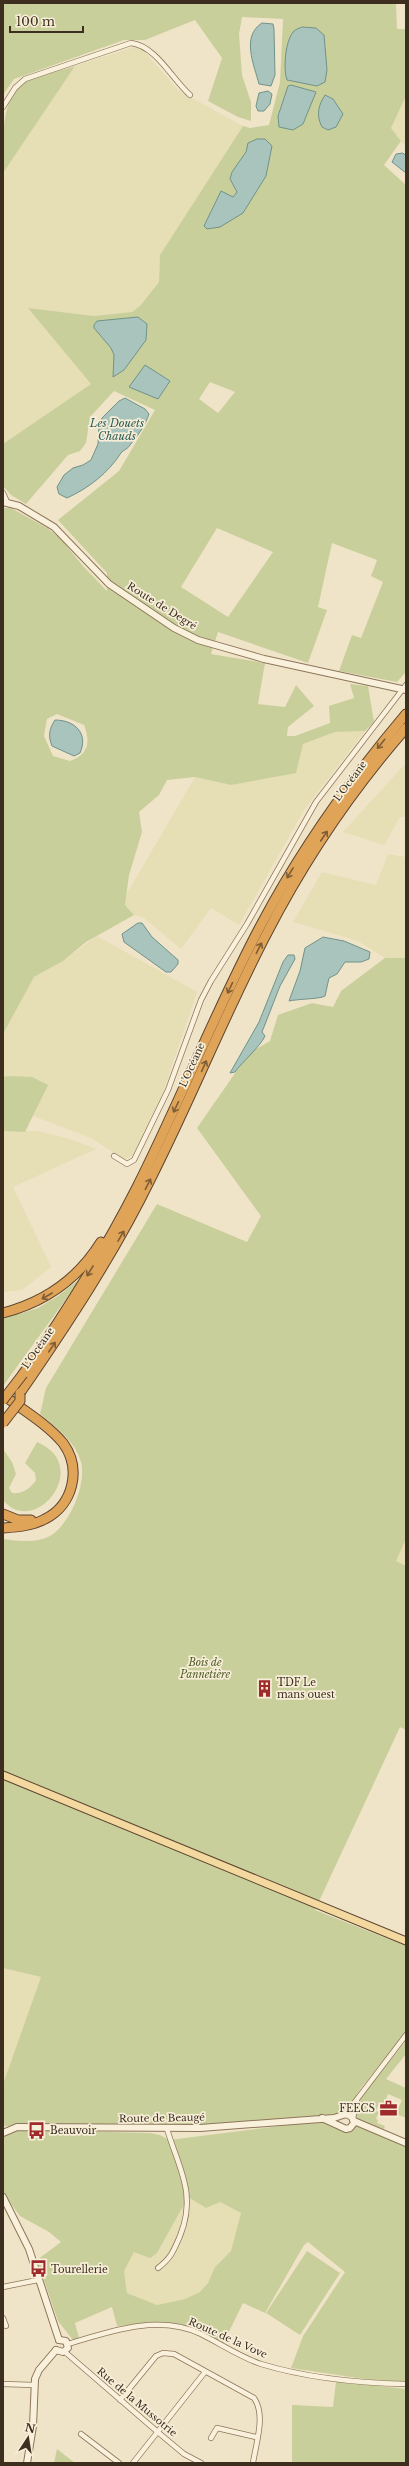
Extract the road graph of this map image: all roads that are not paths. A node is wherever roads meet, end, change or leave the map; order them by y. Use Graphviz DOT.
graph roads {
  1 [pos="190,95"];
  2 [pos="3,107"];
  3 [pos="3,493"];
  4 [pos="5,502"];
  5 [pos="405,688"];
  6 [pos="406,714"];
  7 [pos="406,728"];
  8 [pos="114,1156"];
  9 [pos="136,1188"];
  10 [pos="3,1314"];
  11 [pos="26,1376"];
  12 [pos="20,1393"];
  13 [pos="3,1395"];
  14 [pos="3,1399"];
  15 [pos="3,1415"];
  16 [pos="3,1423"];
  17 [pos="3,1514"];
  18 [pos="3,1528"];
  19 [pos="3,1775"];
  20 [pos="405,1941"];
  21 [pos="406,2035"];
  22 [pos="358,2096"];
  23 [pos="344,2115"];
  24 [pos="322,2118"];
  25 [pos="354,2119"];
  26 [pos="341,2125"];
  27 [pos="350,2128"];
  28 [pos="167,2129"];
  29 [pos="371,2130"];
  30 [pos="3,2132"];
  31 [pos="406,2143"];
  32 [pos="3,2197"];
  33 [pos="158,2268"];
  34 [pos="38,2280"];
  35 [pos="3,2287"];
  36 [pos="3,2318"];
  37 [pos="6,2326"];
  38 [pos="59,2340"];
  39 [pos="68,2344"];
  40 [pos="56,2350"];
  41 [pos="65,2352"];
  42 [pos="205,2372"];
  43 [pos="3,2384"];
  44 [pos="406,2384"];
  45 [pos="34,2385"];
  46 [pos="120,2400"];
  47 [pos="158,2432"];
  48 [pos="82,2434"];
  49 [pos="256,2437"];
  50 [pos="211,2438"];
  51 [pos="27,2463"];
  52 [pos="119,2463"];
  53 [pos="133,2463"];
  54 [pos="201,2463"];
  55 [pos="253,2463"];
  1 -- 2 [label="street"];
  3 -- 4 [label="street"];
  4 -- 5 [label="street, Route de Degré"];
  5 -- 8 [label="street"];
  6 -- 9 [label="highway, L’Océane, one-way"];
  11 -- 7 [label="highway, L’Océane, one-way"];
  9 -- 10 [label="highway, one-way"];
  9 -- 11 [label="highway, L’Océane, one-way"];
  11 -- 12 [label="highway, L’Océane"];
  11 -- 14 [label="highway, L’Océane, bridge"];
  12 -- 15 [label="highway, L’Océane"];
  12 -- 16 [label="highway, bridge"];
  13 -- 18 [label="highway"];
  14 -- 17 [label="highway"];
  19 -- 20 [label="main road"];
  21 -- 22 [label="street"];
  22 -- 23 [label="street"];
  22 -- 25 [label="street"];
  23 -- 24 [label="street, Route de Beaugé"];
  23 -- 25 [label="street"];
  23 -- 26 [label="street"];
  24 -- 26 [label="street, Route de Beaugé"];
  24 -- 28 [label="street, Route de Beaugé"];
  25 -- 27 [label="street"];
  25 -- 29 [label="street"];
  26 -- 27 [label="street"];
  27 -- 29 [label="street"];
  28 -- 30 [label="street, Route de Beaugé"];
  28 -- 33 [label="street"];
  29 -- 31 [label="street"];
  32 -- 34 [label="street"];
  34 -- 35 [label="street"];
  34 -- 38 [label="street"];
  36 -- 37 [label="street"];
  38 -- 39 [label="street"];
  38 -- 40 [label="street"];
  39 -- 41 [label="street"];
  39 -- 44 [label="street, Route de la Vove"];
  40 -- 41 [label="street"];
  40 -- 45 [label="street"];
  41 -- 46 [label="street, Rue de la Mussotrie"];
  42 -- 46 [label="street"];
  42 -- 47 [label="street"];
  42 -- 49 [label="street"];
  43 -- 45 [label="street"];
  45 -- 51 [label="street"];
  46 -- 47 [label="street, Rue de la Mussotrie"];
  47 -- 53 [label="street"];
  47 -- 54 [label="street, Rue de la Mussotrie"];
  48 -- 52 [label="street"];
  49 -- 50 [label="street"];
  49 -- 55 [label="street"];
}
